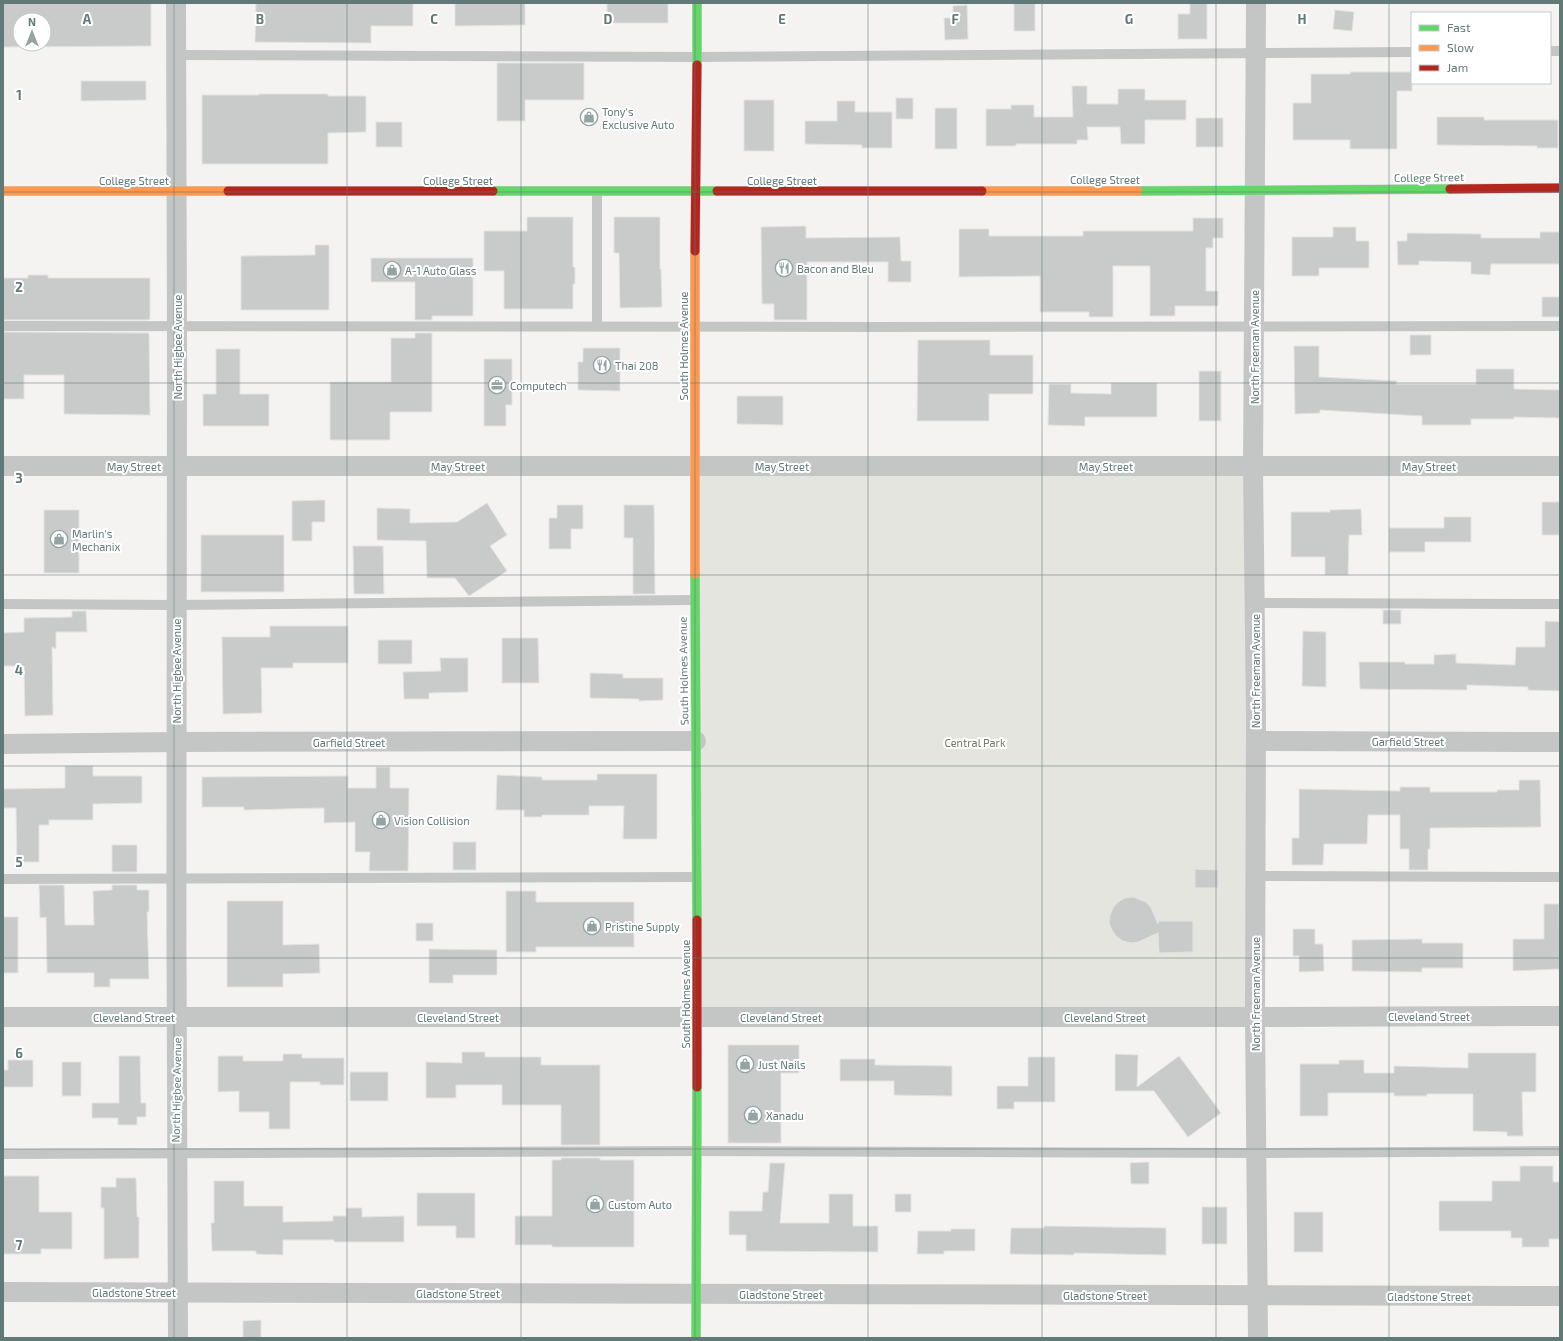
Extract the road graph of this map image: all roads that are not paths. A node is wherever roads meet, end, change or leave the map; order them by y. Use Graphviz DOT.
graph roads {
  1 [pos="176,3"];
  2 [pos="697,3"];
  3 [pos="1256,3"];
  4 [pos="1411,52"];
  5 [pos="1256,53"];
  6 [pos="176,55"];
  7 [pos="698,57"];
  8 [pos="1560,188"];
  9 [pos="3,191"];
  10 [pos="1255,191"];
  11 [pos="177,192"];
  12 [pos="598,192"];
  13 [pos="696,192"];
  14 [pos="1254,325"];
  15 [pos="3,326"];
  16 [pos="178,326"];
  17 [pos="597,326"];
  18 [pos="695,326"];
  19 [pos="1560,326"];
  20 [pos="3,466"];
  21 [pos="177,466"];
  22 [pos="695,466"];
  23 [pos="1253,466"];
  24 [pos="1560,466"];
  25 [pos="694,600"];
  26 [pos="1255,603"];
  27 [pos="3,604"];
  28 [pos="1560,604"];
  29 [pos="176,605"];
  30 [pos="696,741"];
  31 [pos="1256,741"];
  32 [pos="176,742"];
  33 [pos="1560,742"];
  34 [pos="3,744"];
  35 [pos="1255,876"];
  36 [pos="696,877"];
  37 [pos="1560,877"];
  38 [pos="177,878"];
  39 [pos="3,879"];
  40 [pos="1560,1016"];
  41 [pos="3,1017"];
  42 [pos="177,1017"];
  43 [pos="697,1017"];
  44 [pos="1255,1017"];
  45 [pos="696,1151"];
  46 [pos="1560,1151"];
  47 [pos="1257,1153"];
  48 [pos="3,1154"];
  49 [pos="176,1154"];
  50 [pos="3,1292"];
  51 [pos="177,1292"];
  52 [pos="696,1294"];
  53 [pos="1258,1296"];
  54 [pos="1560,1296"];
  55 [pos="178,1338"];
  56 [pos="696,1338"];
  57 [pos="1258,1338"];
  1 -- 6 [label="street, North Higbee Avenue"];
  2 -- 7 [label="street, South Holmes Avenue"];
  3 -- 5 [label="street, North Freeman Avenue"];
  4 -- 5 [label="lane"];
  5 -- 7 [label="lane"];
  5 -- 10 [label="street, North Freeman Avenue"];
  6 -- 7 [label="lane"];
  6 -- 11 [label="street, North Higbee Avenue"];
  7 -- 13 [label="street, South Holmes Avenue"];
  8 -- 10 [label="street, College Street"];
  9 -- 11 [label="street, College Street"];
  10 -- 13 [label="street, College Street"];
  10 -- 14 [label="street, North Freeman Avenue"];
  11 -- 12 [label="street, College Street"];
  11 -- 16 [label="street, North Higbee Avenue"];
  12 -- 13 [label="street, College Street"];
  12 -- 17 [label="lane"];
  13 -- 18 [label="street, South Holmes Avenue"];
  14 -- 18 [label="lane"];
  14 -- 19 [label="lane"];
  14 -- 23 [label="street, North Freeman Avenue"];
  15 -- 16 [label="lane"];
  16 -- 17 [label="lane"];
  16 -- 21 [label="street, North Higbee Avenue"];
  17 -- 18 [label="lane"];
  18 -- 22 [label="street, South Holmes Avenue"];
  20 -- 21 [label="street, May Street"];
  21 -- 22 [label="street, May Street"];
  21 -- 29 [label="street, North Higbee Avenue"];
  22 -- 23 [label="street, May Street"];
  22 -- 25 [label="street, South Holmes Avenue"];
  23 -- 24 [label="street, May Street"];
  23 -- 26 [label="street, North Freeman Avenue"];
  25 -- 29 [label="lane"];
  25 -- 30 [label="street, South Holmes Avenue"];
  26 -- 28 [label="lane"];
  26 -- 31 [label="street, North Freeman Avenue"];
  27 -- 29 [label="lane"];
  29 -- 32 [label="street, North Higbee Avenue"];
  30 -- 32 [label="street, Garfield Street"];
  30 -- 36 [label="street, South Holmes Avenue"];
  31 -- 33 [label="street, Garfield Street"];
  31 -- 35 [label="street, North Freeman Avenue"];
  32 -- 34 [label="street, Garfield Street"];
  32 -- 38 [label="street, North Higbee Avenue"];
  35 -- 37 [label="lane"];
  35 -- 44 [label="street, North Freeman Avenue"];
  36 -- 38 [label="lane"];
  36 -- 43 [label="street, South Holmes Avenue"];
  38 -- 39 [label="lane"];
  38 -- 42 [label="street, North Higbee Avenue"];
  40 -- 44 [label="street, Cleveland Street"];
  41 -- 42 [label="street, Cleveland Street"];
  42 -- 43 [label="street, Cleveland Street"];
  42 -- 49 [label="street, North Higbee Avenue"];
  43 -- 44 [label="street, Cleveland Street"];
  43 -- 45 [label="street, South Holmes Avenue"];
  44 -- 47 [label="street, North Freeman Avenue"];
  45 -- 47 [label="lane"];
  45 -- 49 [label="lane"];
  45 -- 52 [label="street, South Holmes Avenue"];
  46 -- 47 [label="lane"];
  47 -- 53 [label="street, North Freeman Avenue"];
  48 -- 49 [label="lane"];
  49 -- 51 [label="street, North Higbee Avenue"];
  50 -- 51 [label="street, Gladstone Street"];
  51 -- 52 [label="street, Gladstone Street"];
  51 -- 55 [label="street, North Higbee Avenue"];
  52 -- 53 [label="street, Gladstone Street"];
  52 -- 56 [label="street, South Holmes Avenue"];
  53 -- 54 [label="street, Gladstone Street"];
  53 -- 57 [label="street, North Freeman Avenue"];
}
